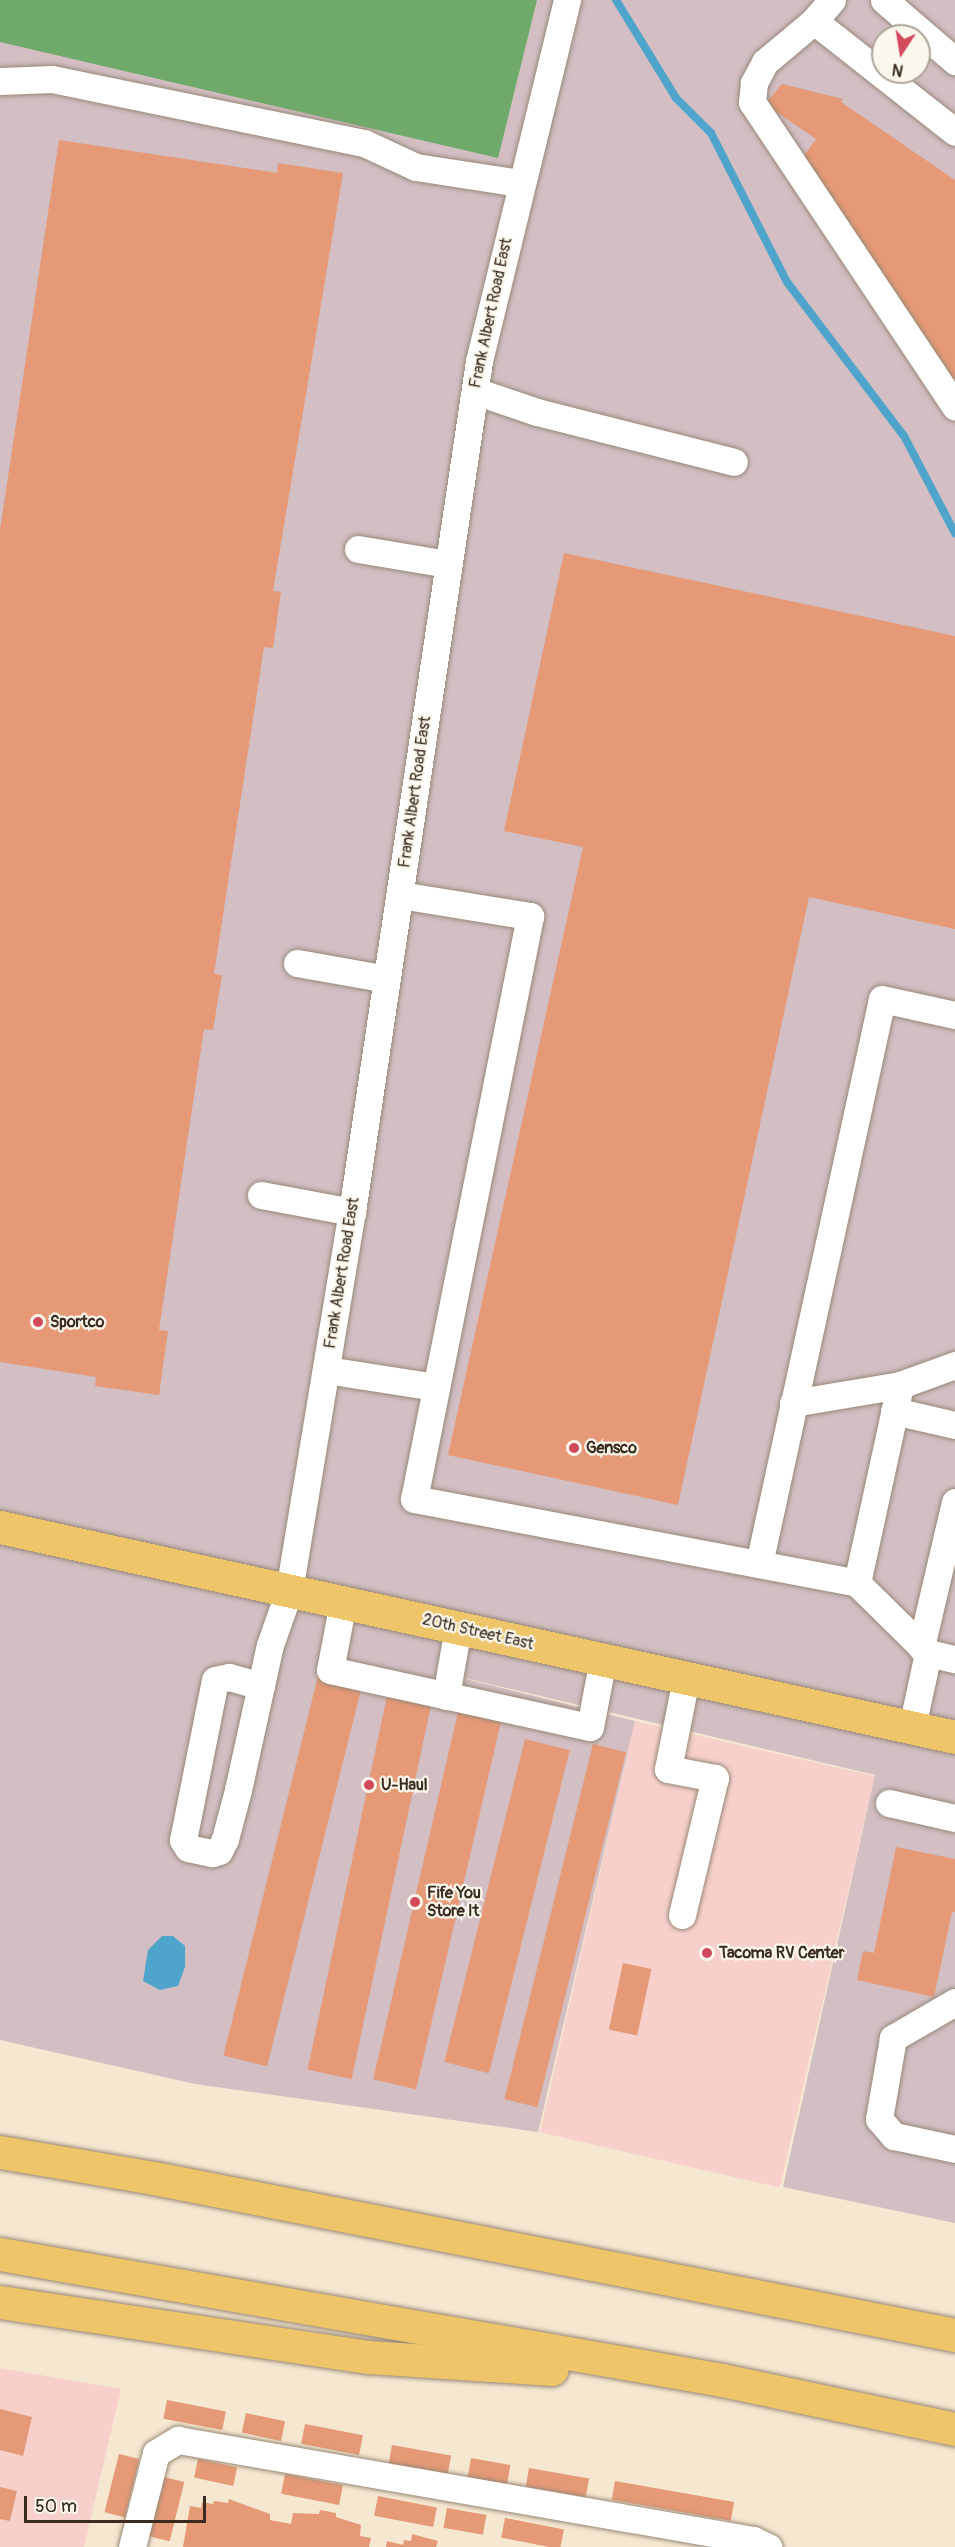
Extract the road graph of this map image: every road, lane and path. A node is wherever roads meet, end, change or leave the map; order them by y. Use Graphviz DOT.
graph roads {
  1 [pos="567,0"];
  2 [pos="832,0"];
  3 [pos="885,0"];
  4 [pos="814,21"];
  5 [pos="955,62"];
  6 [pos="0,81"];
  7 [pos="955,132"];
  8 [pos="519,183"];
  9 [pos="475,392"];
  10 [pos="955,406"];
  11 [pos="734,462"];
  12 [pos="358,549"];
  13 [pos="448,564"];
  14 [pos="399,895"];
  15 [pos="297,963"];
  16 [pos="387,979"];
  17 [pos="955,1015"];
  18 [pos="261,1195"];
  19 [pos="352,1212"];
  20 [pos="955,1365"];
  21 [pos="326,1370"];
  22 [pos="900,1385"];
  23 [pos="436,1387"];
  24 [pos="793,1403"];
  25 [pos="894,1411"];
  26 [pos="955,1425"];
  27 [pos="955,1503"];
  28 [pos="0,1527"];
  29 [pos="759,1564"];
  30 [pos="857,1583"];
  31 [pos="289,1591"];
  32 [pos="343,1602"];
  33 [pos="458,1627"];
  34 [pos="925,1650"];
  35 [pos="603,1659"];
  36 [pos="955,1659"];
  37 [pos="686,1677"];
  38 [pos="261,1686"];
  39 [pos="446,1696"];
  40 [pos="912,1728"];
  41 [pos="955,1737"];
  42 [pos="889,1803"];
  43 [pos="955,1818"];
  44 [pos="682,1915"];
  45 [pos="955,2002"];
  46 [pos="955,2149"];
  47 [pos="0,2152"];
  48 [pos="0,2254"];
  49 [pos="0,2302"];
  50 [pos="955,2335"];
  51 [pos="722,2380"];
  52 [pos="955,2429"];
  53 [pos="132,2547"];
  54 [pos="768,2547"];
  1 -- 8 [label="street, Frank Albert Road East"];
  2 -- 4 [label="street"];
  3 -- 5 [label="street"];
  4 -- 7 [label="street"];
  4 -- 10 [label="street"];
  6 -- 8 [label="street"];
  8 -- 9 [label="street, Frank Albert Road East"];
  9 -- 11 [label="street"];
  9 -- 13 [label="street, Frank Albert Road East"];
  12 -- 13 [label="street"];
  13 -- 14 [label="street, Frank Albert Road East"];
  14 -- 16 [label="street, Frank Albert Road East"];
  14 -- 23 [label="street"];
  15 -- 16 [label="street"];
  16 -- 19 [label="street, Frank Albert Road East"];
  17 -- 24 [label="street"];
  18 -- 19 [label="street"];
  19 -- 21 [label="street, Frank Albert Road East"];
  20 -- 22 [label="street"];
  21 -- 23 [label="street"];
  21 -- 31 [label="street, Frank Albert Road East"];
  22 -- 24 [label="street"];
  22 -- 25 [label="street"];
  23 -- 29 [label="street"];
  24 -- 29 [label="street"];
  25 -- 26 [label="street"];
  25 -- 30 [label="street"];
  27 -- 34 [label="street"];
  28 -- 31 [label="main road, 20th Street East"];
  29 -- 30 [label="street"];
  30 -- 34 [label="street"];
  31 -- 32 [label="main road, 20th Street East"];
  31 -- 38 [label="street, Frank Albert Road East"];
  32 -- 33 [label="main road, 20th Street East"];
  32 -- 39 [label="street"];
  33 -- 35 [label="main road, 20th Street East"];
  33 -- 39 [label="street"];
  34 -- 36 [label="street"];
  34 -- 40 [label="street"];
  35 -- 37 [label="main road, 20th Street East"];
  35 -- 39 [label="street"];
  37 -- 40 [label="main road, 20th Street East"];
  37 -- 44 [label="street"];
  38 -- 38 [label="street, Frank Albert Road East"];
  40 -- 41 [label="main road, 20th Street East"];
  42 -- 43 [label="street"];
  45 -- 46 [label="street"];
  47 -- 50 [label="main road"];
  48 -- 51 [label="main road"];
  49 -- 51 [label="main road"];
  51 -- 52 [label="main road"];
  53 -- 54 [label="street"];
}
